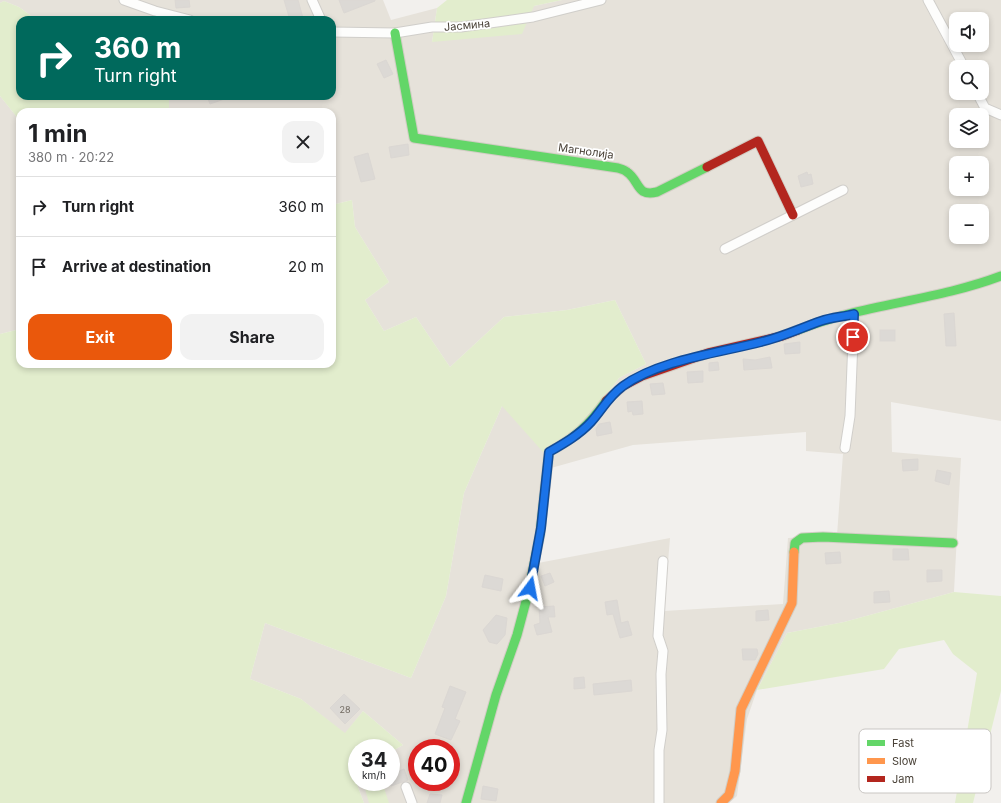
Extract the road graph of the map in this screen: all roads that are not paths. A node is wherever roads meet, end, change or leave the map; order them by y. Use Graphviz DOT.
graph roads {
  1 [pos="124,0"];
  2 [pos="312,0"];
  3 [pos="601,0"];
  4 [pos="928,0"];
  5 [pos="138,3"];
  6 [pos="171,16"];
  7 [pos="319,16"];
  8 [pos="336,32"];
  9 [pos="396,33"];
  10 [pos="960,60"];
  11 [pos="981,100"];
  12 [pos="1001,115"];
  13 [pos="843,190"];
  14 [pos="793,215"];
  15 [pos="726,249"];
  16 [pos="1001,276"];
  17 [pos="854,314"];
  18 [pos="845,448"];
  19 [pos="953,543"];
  20 [pos="663,561"];
  21 [pos="406,787"];
  22 [pos="412,803"];
  23 [pos="466,803"];
  24 [pos="659,803"];
  25 [pos="721,803"];
  1 -- 5 [label="street"];
  2 -- 7 [label="street"];
  3 -- 9 [label="street, Јасмина"];
  4 -- 10 [label="street"];
  5 -- 6 [label="street"];
  8 -- 9 [label="street, Јасмина"];
  9 -- 14 [label="street, Магнолија"];
  11 -- 12 [label="street"];
  13 -- 14 [label="street"];
  14 -- 15 [label="street"];
  16 -- 17 [label="street"];
  17 -- 18 [label="street"];
  17 -- 23 [label="street"];
  19 -- 25 [label="street"];
  20 -- 24 [label="street"];
  21 -- 22 [label="street"];
}
